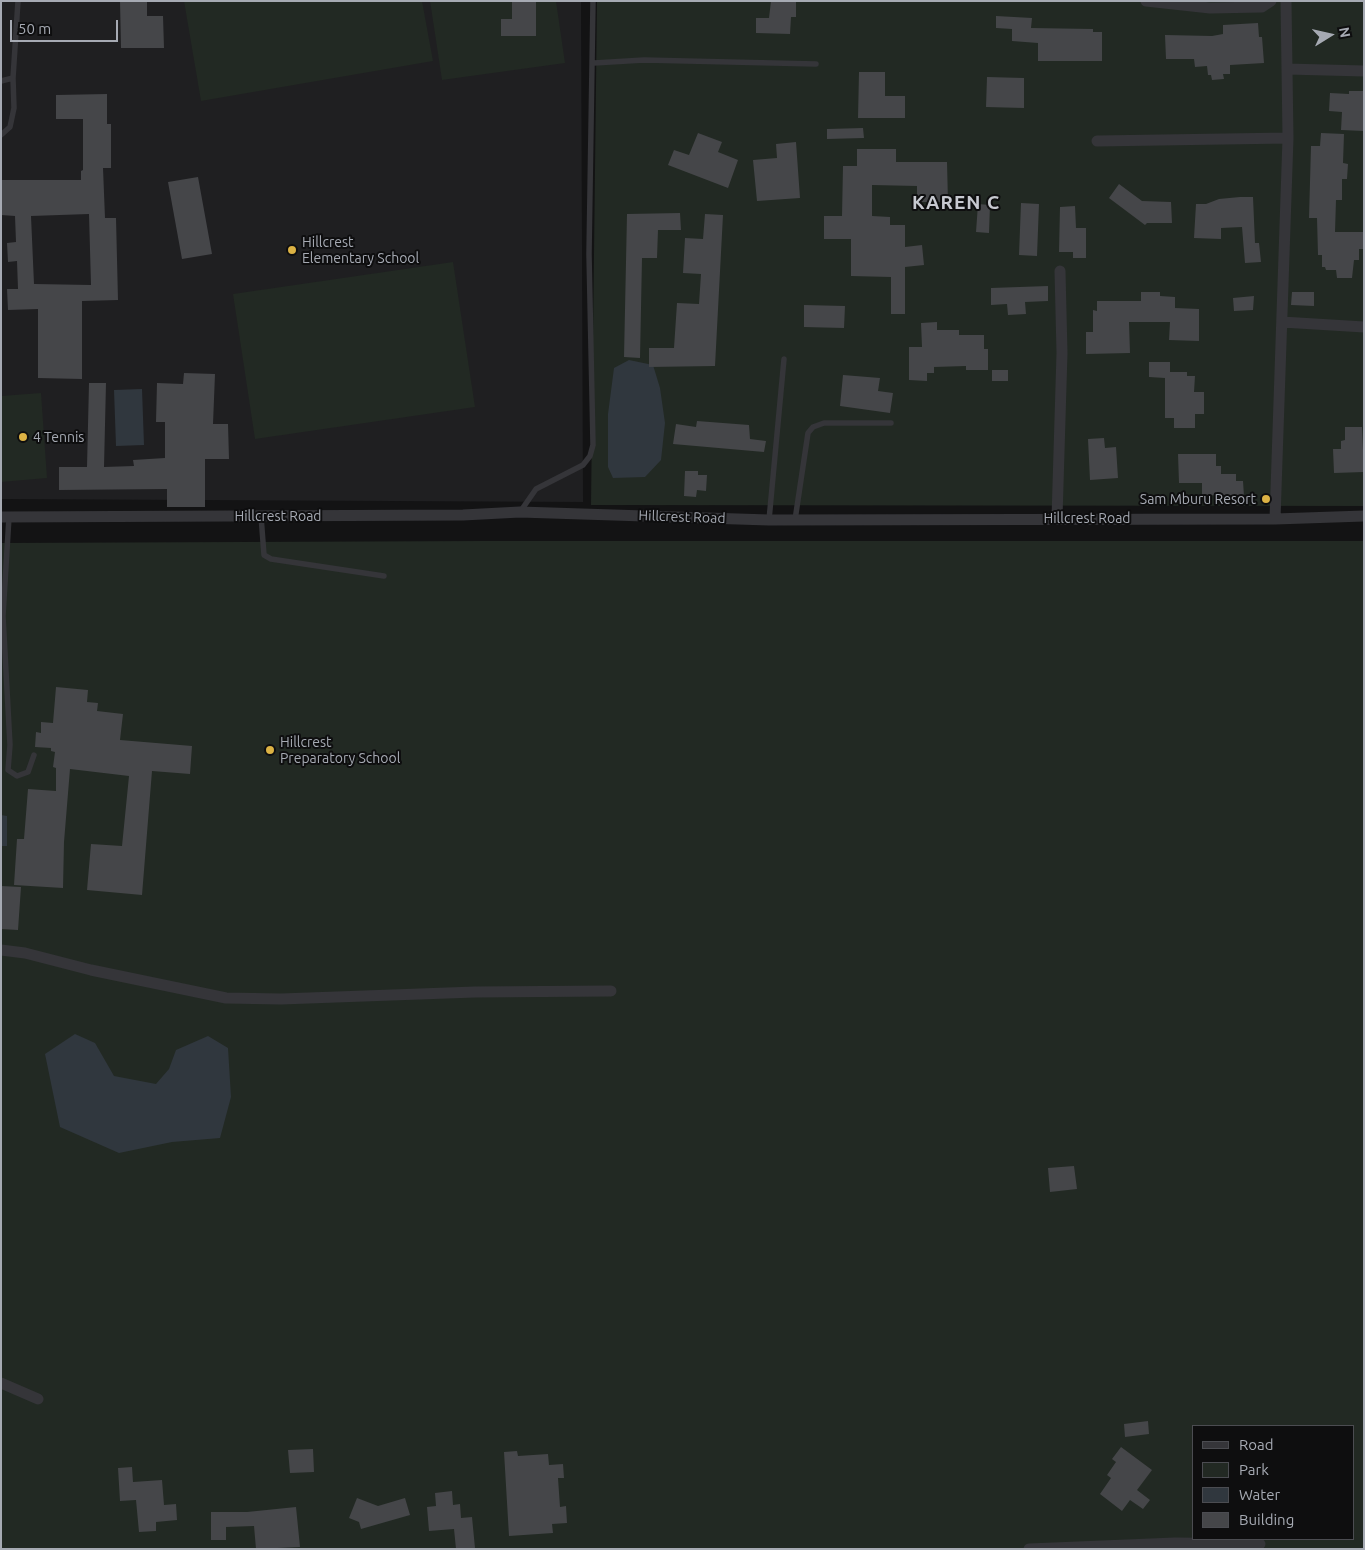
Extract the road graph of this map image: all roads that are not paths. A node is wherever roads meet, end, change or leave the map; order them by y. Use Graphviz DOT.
graph roads {
  1 [pos="18,1"];
  2 [pos="593,1"];
  3 [pos="1146,1"];
  4 [pos="1271,1"];
  5 [pos="1286,1"];
  6 [pos="1208,5"];
  7 [pos="594,63"];
  8 [pos="816,64"];
  9 [pos="1287,69"];
  10 [pos="1364,71"];
  11 [pos="13,78"];
  12 [pos="1,81"];
  13 [pos="1,135"];
  14 [pos="1288,138"];
  15 [pos="1097,141"];
  16 [pos="1060,271"];
  17 [pos="1282,322"];
  18 [pos="1364,327"];
  19 [pos="784,359"];
  20 [pos="891,423"];
  21 [pos="520,512"];
  22 [pos="261,516"];
  23 [pos="1364,516"];
  24 [pos="5,517"];
  25 [pos="1057,518"];
  26 [pos="1275,519"];
  27 [pos="769,520"];
  28 [pos="795,520"];
  29 [pos="384,576"];
  30 [pos="34,755"];
  31 [pos="1,950"];
  32 [pos="611,991"];
  33 [pos="1,1383"];
  34 [pos="38,1399"];
  35 [pos="1260,1544"];
  36 [pos="1029,1549"];
  1 -- 11 [label="lane"];
  2 -- 7 [label="lane"];
  3 -- 6 [label="street"];
  4 -- 6 [label="street"];
  5 -- 9 [label="street"];
  7 -- 8 [label="lane"];
  7 -- 21 [label="lane"];
  9 -- 10 [label="street"];
  9 -- 14 [label="street"];
  11 -- 12 [label="lane"];
  11 -- 13 [label="lane"];
  14 -- 15 [label="street"];
  14 -- 17 [label="street"];
  16 -- 25 [label="street"];
  17 -- 18 [label="street"];
  17 -- 26 [label="street"];
  19 -- 27 [label="lane"];
  20 -- 28 [label="lane"];
  21 -- 22 [label="street, Hillcrest Road"];
  21 -- 27 [label="street, Hillcrest Road"];
  22 -- 24 [label="street, Hillcrest Road"];
  22 -- 29 [label="lane"];
  23 -- 26 [label="street, Hillcrest Road"];
  24 -- 30 [label="lane"];
  25 -- 26 [label="street, Hillcrest Road"];
  25 -- 28 [label="street, Hillcrest Road"];
  27 -- 28 [label="street, Hillcrest Road"];
  31 -- 32 [label="street"];
  33 -- 34 [label="street"];
  35 -- 36 [label="street"];
}
